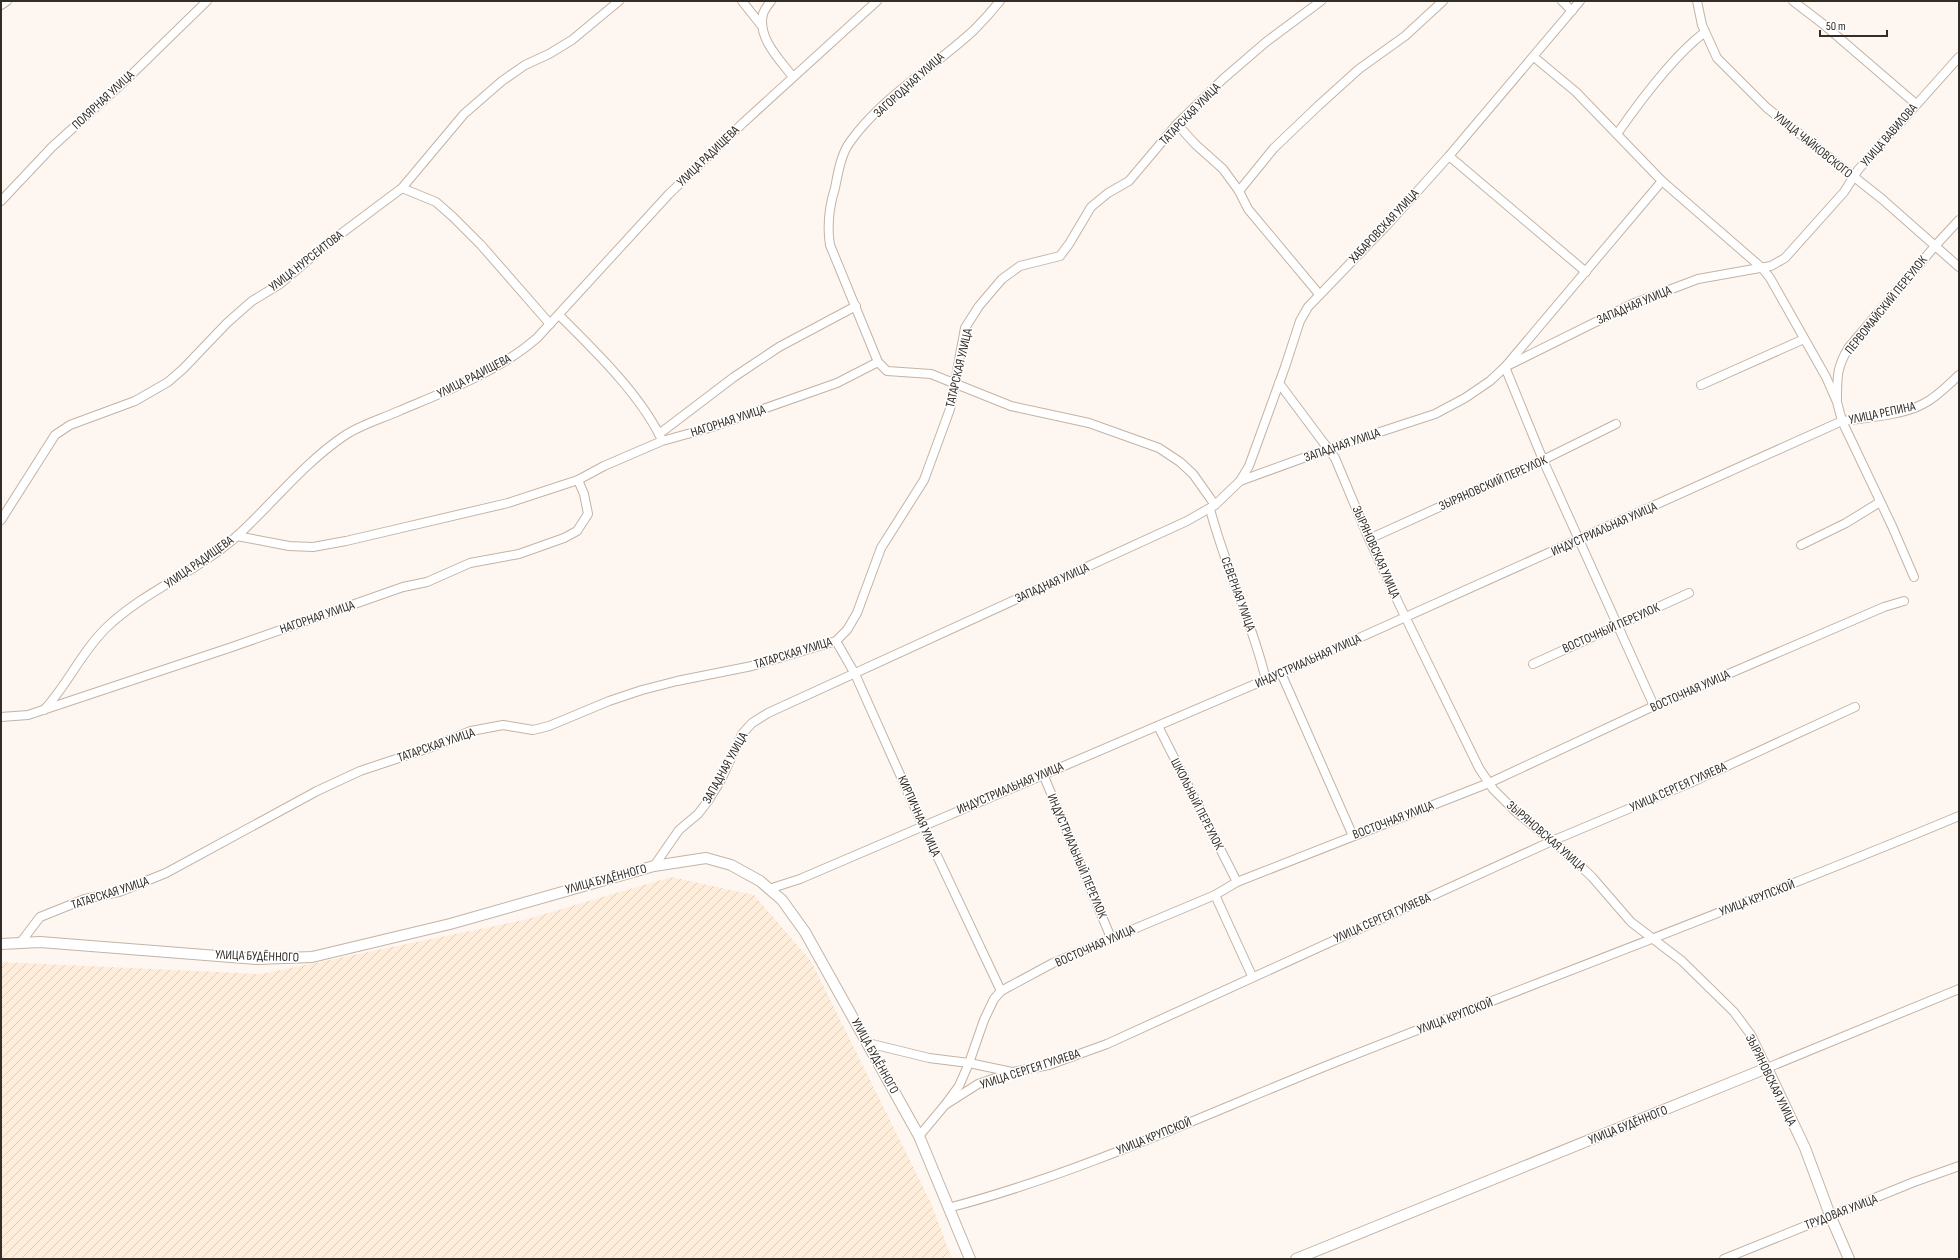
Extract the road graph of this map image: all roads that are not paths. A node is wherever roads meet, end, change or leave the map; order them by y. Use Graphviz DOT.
graph roads {
  1 [pos="7,1"];
  2 [pos="207,1"];
  3 [pos="619,1"];
  4 [pos="742,1"];
  5 [pos="771,1"];
  6 [pos="877,1"];
  7 [pos="1000,1"];
  8 [pos="1321,1"];
  9 [pos="1443,1"];
  10 [pos="1562,1"];
  11 [pos="1580,1"];
  12 [pos="1697,1"];
  13 [pos="1793,1"];
  14 [pos="1,5"];
  15 [pos="1572,11"];
  16 [pos="761,25"];
  17 [pos="1705,32"];
  18 [pos="1534,56"];
  19 [pos="1959,57"];
  20 [pos="793,77"];
  21 [pos="1916,104"];
  22 [pos="1177,124"];
  23 [pos="1617,134"];
  24 [pos="1449,156"];
  25 [pos="1854,178"];
  26 [pos="1662,182"];
  27 [pos="402,188"];
  28 [pos="1239,191"];
  29 [pos="1,201"];
  30 [pos="1959,220"];
  31 [pos="1935,246"];
  32 [pos="1771,266"];
  33 [pos="1959,267"];
  34 [pos="1762,268"];
  35 [pos="1586,272"];
  36 [pos="1319,294"];
  37 [pos="856,306"];
  38 [pos="559,315"];
  39 [pos="550,324"];
  40 [pos="1804,339"];
  41 [pos="878,362"];
  42 [pos="1505,367"];
  43 [pos="1959,375"];
  44 [pos="1279,383"];
  45 [pos="955,384"];
  46 [pos="1701,385"];
  47 [pos="1837,402"];
  48 [pos="1842,421"];
  49 [pos="1616,424"];
  50 [pos="661,438"];
  51 [pos="1328,449"];
  52 [pos="1543,460"];
  53 [pos="578,480"];
  54 [pos="1240,482"];
  55 [pos="1880,502"];
  56 [pos="1212,507"];
  57 [pos="1,520"];
  58 [pos="238,536"];
  59 [pos="1369,539"];
  60 [pos="1579,540"];
  61 [pos="1800,545"];
  62 [pos="1914,578"];
  63 [pos="1689,593"];
  64 [pos="1904,601"];
  65 [pos="1406,617"];
  66 [pos="1618,626"];
  67 [pos="836,641"];
  68 [pos="1533,664"];
  69 [pos="1281,673"];
  70 [pos="855,674"];
  71 [pos="1266,680"];
  72 [pos="1654,706"];
  73 [pos="1855,707"];
  74 [pos="44,710"];
  75 [pos="1,717"];
  76 [pos="1158,726"];
  77 [pos="1043,774"];
  78 [pos="1489,783"];
  79 [pos="1959,816"];
  80 [pos="923,826"];
  81 [pos="1353,836"];
  82 [pos="1552,841"];
  83 [pos="654,866"];
  84 [pos="1237,882"];
  85 [pos="769,889"];
  86 [pos="1214,895"];
  87 [pos="1111,938"];
  88 [pos="1652,938"];
  89 [pos="21,942"];
  90 [pos="1,944"];
  91 [pos="1252,976"];
  92 [pos="1959,989"];
  93 [pos="1002,991"];
  94 [pos="868,1042"];
  95 [pos="969,1064"];
  96 [pos="1767,1068"];
  97 [pos="1013,1072"];
  98 [pos="944,1105"];
  99 [pos="918,1136"];
  100 [pos="1959,1166"];
  101 [pos="948,1208"];
  102 [pos="1830,1215"];
  103 [pos="970,1259"];
  104 [pos="1296,1259"];
  105 [pos="1724,1259"];
  106 [pos="1849,1259"];
  1 -- 14 [label="street"];
  2 -- 29 [label="street, ПОЛЯРНАЯ УЛИЦА"];
  3 -- 27 [label="street, УЛИЦА НУРСЕИТОВА"];
  4 -- 16 [label="street"];
  5 -- 16 [label="street"];
  6 -- 20 [label="street, УЛИЦА РАДИЩЕВА"];
  7 -- 37 [label="street, ЗАГОРОДНАЯ УЛИЦА"];
  8 -- 22 [label="street, ТАТАРСКАЯ УЛИЦА"];
  9 -- 28 [label="street"];
  10 -- 15 [label="street"];
  11 -- 15 [label="street, ХАБАРОВСКАЯ УЛИЦА"];
  12 -- 17 [label="street, УЛИЦА ЧАЙКОВСКОГО"];
  13 -- 21 [label="street"];
  15 -- 18 [label="street, ХАБАРОВСКАЯ УЛИЦА"];
  16 -- 20 [label="street"];
  17 -- 23 [label="street"];
  17 -- 25 [label="street, УЛИЦА ЧАЙКОВСКОГО"];
  18 -- 23 [label="street"];
  18 -- 24 [label="street, ХАБАРОВСКАЯ УЛИЦА"];
  19 -- 21 [label="street, УЛИЦА ВАВИЛОВА"];
  20 -- 38 [label="street, УЛИЦА РАДИЩЕВА"];
  21 -- 25 [label="street, УЛИЦА ВАВИЛОВА"];
  22 -- 28 [label="street"];
  22 -- 45 [label="street, ТАТАРСКАЯ УЛИЦА"];
  23 -- 26 [label="street"];
  24 -- 35 [label="street"];
  24 -- 36 [label="street, ХАБАРОВСКАЯ УЛИЦА"];
  25 -- 31 [label="street, УЛИЦА ЧАЙКОВСКОГО"];
  25 -- 32 [label="street, УЛИЦА ВАВИЛОВА"];
  26 -- 34 [label="street"];
  26 -- 35 [label="street, ЗАПАДНАЯ УЛИЦА"];
  27 -- 39 [label="street"];
  27 -- 57 [label="street, УЛИЦА НУРСЕИТОВА"];
  28 -- 36 [label="street"];
  30 -- 31 [label="street, ПЕРВОМАЙСКИЙ ПЕРЕУЛОК"];
  31 -- 33 [label="street, УЛИЦА ЧАЙКОВСКОГО"];
  31 -- 47 [label="street, ПЕРВОМАЙСКИЙ ПЕРЕУЛОК"];
  32 -- 34 [label="street, ЗАПАДНАЯ УЛИЦА"];
  34 -- 40 [label="street"];
  34 -- 42 [label="street, ЗАПАДНАЯ УЛИЦА"];
  35 -- 42 [label="street, ЗАПАДНАЯ УЛИЦА"];
  36 -- 44 [label="street, ХАБАРОВСКАЯ УЛИЦА"];
  37 -- 41 [label="street, ЗАГОРОДНАЯ УЛИЦА"];
  37 -- 50 [label="street"];
  38 -- 39 [label="street, УЛИЦА РАДИЩЕВА"];
  38 -- 50 [label="street"];
  39 -- 58 [label="street, УЛИЦА РАДИЩЕВА"];
  40 -- 46 [label="street"];
  40 -- 47 [label="street"];
  41 -- 45 [label="street"];
  41 -- 50 [label="street, НАГОРНАЯ УЛИЦА"];
  42 -- 51 [label="street, ЗАПАДНАЯ УЛИЦА"];
  42 -- 52 [label="street"];
  43 -- 48 [label="street, УЛИЦА РЕПИНА"];
  44 -- 51 [label="street, ЗЫРЯНОВСКАЯ УЛИЦА"];
  44 -- 54 [label="street, ХАБАРОВСКАЯ УЛИЦА"];
  45 -- 56 [label="street"];
  45 -- 67 [label="street, ТАТАРСКАЯ УЛИЦА"];
  47 -- 48 [label="street"];
  48 -- 55 [label="street"];
  48 -- 60 [label="street, ИНДУСТРИАЛЬНАЯ УЛИЦА"];
  49 -- 52 [label="street, ЗЫРЯНОВСКИЙ ПЕРЕУЛОК"];
  50 -- 53 [label="street, НАГОРНАЯ УЛИЦА"];
  51 -- 54 [label="street, ЗАПАДНАЯ УЛИЦА"];
  51 -- 59 [label="street, ЗЫРЯНОВСКАЯ УЛИЦА"];
  52 -- 59 [label="street, ЗЫРЯНОВСКИЙ ПЕРЕУЛОК"];
  52 -- 60 [label="street"];
  53 -- 58 [label="street, НАГОРНАЯ УЛИЦА"];
  53 -- 74 [label="street, НАГОРНАЯ УЛИЦА"];
  54 -- 56 [label="street, ЗАПАДНАЯ УЛИЦА"];
  55 -- 61 [label="street"];
  55 -- 62 [label="street"];
  56 -- 70 [label="street, ЗАПАДНАЯ УЛИЦА"];
  56 -- 71 [label="street, СЕВЕРНАЯ УЛИЦА"];
  58 -- 74 [label="street, УЛИЦА РАДИЩЕВА"];
  59 -- 65 [label="street, ЗЫРЯНОВСКАЯ УЛИЦА"];
  60 -- 65 [label="street, ИНДУСТРИАЛЬНАЯ УЛИЦА"];
  60 -- 66 [label="street"];
  63 -- 66 [label="street, ВОСТОЧНЫЙ ПЕРЕУЛОК"];
  64 -- 72 [label="street, ВОСТОЧНАЯ УЛИЦА"];
  65 -- 69 [label="street, ИНДУСТРИАЛЬНАЯ УЛИЦА"];
  65 -- 78 [label="street, ЗЫРЯНОВСКАЯ УЛИЦА"];
  66 -- 68 [label="street, ВОСТОЧНЫЙ ПЕРЕУЛОК"];
  66 -- 72 [label="street"];
  67 -- 70 [label="street, КИРПИЧНАЯ УЛИЦА"];
  67 -- 89 [label="street, ТАТАРСКАЯ УЛИЦА"];
  69 -- 71 [label="street, ИНДУСТРИАЛЬНАЯ УЛИЦА"];
  69 -- 81 [label="street"];
  70 -- 80 [label="street, КИРПИЧНАЯ УЛИЦА"];
  70 -- 83 [label="street, ЗАПАДНАЯ УЛИЦА"];
  71 -- 76 [label="street, ИНДУСТРИАЛЬНАЯ УЛИЦА"];
  72 -- 78 [label="street, ВОСТОЧНАЯ УЛИЦА"];
  73 -- 82 [label="street, УЛИЦА СЕРГЕЯ ГУЛЯЕВА"];
  74 -- 75 [label="street, НАГОРНАЯ УЛИЦА"];
  76 -- 77 [label="street, ИНДУСТРИАЛЬНАЯ УЛИЦА"];
  76 -- 84 [label="street, ШКОЛЬНЫЙ ПЕРЕУЛОК"];
  77 -- 80 [label="street, ИНДУСТРИАЛЬНАЯ УЛИЦА"];
  77 -- 87 [label="street, ИНДУСТРИАЛЬНЫЙ ПЕРЕУЛОК"];
  78 -- 81 [label="street, ВОСТОЧНАЯ УЛИЦА"];
  78 -- 82 [label="street, ЗЫРЯНОВСКАЯ УЛИЦА"];
  79 -- 88 [label="street, УЛИЦА КРУПСКОЙ"];
  80 -- 85 [label="street, ИНДУСТРИАЛЬНАЯ УЛИЦА"];
  80 -- 93 [label="street, КИРПИЧНАЯ УЛИЦА"];
  81 -- 84 [label="street, ВОСТОЧНАЯ УЛИЦА"];
  82 -- 88 [label="street, ЗЫРЯНОВСКАЯ УЛИЦА"];
  82 -- 91 [label="street, УЛИЦА СЕРГЕЯ ГУЛЯЕВА"];
  83 -- 85 [label="street, УЛИЦА БУДЁННОГО"];
  83 -- 89 [label="street, УЛИЦА БУДЁННОГО"];
  84 -- 86 [label="street, ВОСТОЧНАЯ УЛИЦА"];
  85 -- 94 [label="street, УЛИЦА БУДЁННОГО"];
  86 -- 87 [label="street, ВОСТОЧНАЯ УЛИЦА"];
  86 -- 91 [label="street"];
  87 -- 93 [label="street, ВОСТОЧНАЯ УЛИЦА"];
  88 -- 96 [label="street, ЗЫРЯНОВСКАЯ УЛИЦА"];
  88 -- 101 [label="street, УЛИЦА КРУПСКОЙ"];
  89 -- 90 [label="street"];
  91 -- 97 [label="street, УЛИЦА СЕРГЕЯ ГУЛЯЕВА"];
  92 -- 96 [label="street, УЛИЦА БУДЁННОГО"];
  93 -- 95 [label="street, ВОСТОЧНАЯ УЛИЦА"];
  94 -- 95 [label="street"];
  94 -- 99 [label="street, УЛИЦА БУДЁННОГО"];
  95 -- 97 [label="street"];
  95 -- 98 [label="street, ВОСТОЧНАЯ УЛИЦА"];
  96 -- 102 [label="street, ЗЫРЯНОВСКАЯ УЛИЦА"];
  96 -- 104 [label="street, УЛИЦА БУДЁННОГО"];
  97 -- 98 [label="street, УЛИЦА СЕРГЕЯ ГУЛЯЕВА"];
  98 -- 99 [label="street, УЛИЦА СЕРГЕЯ ГУЛЯЕВА"];
  99 -- 101 [label="street, УЛИЦА БУДЁННОГО"];
  100 -- 102 [label="street, ТРУДОВАЯ УЛИЦА"];
  101 -- 103 [label="street, УЛИЦА БУДЁННОГО"];
  102 -- 105 [label="street, ТРУДОВАЯ УЛИЦА"];
  102 -- 106 [label="street, ЗЫРЯНОВСКАЯ УЛИЦА"];
}
